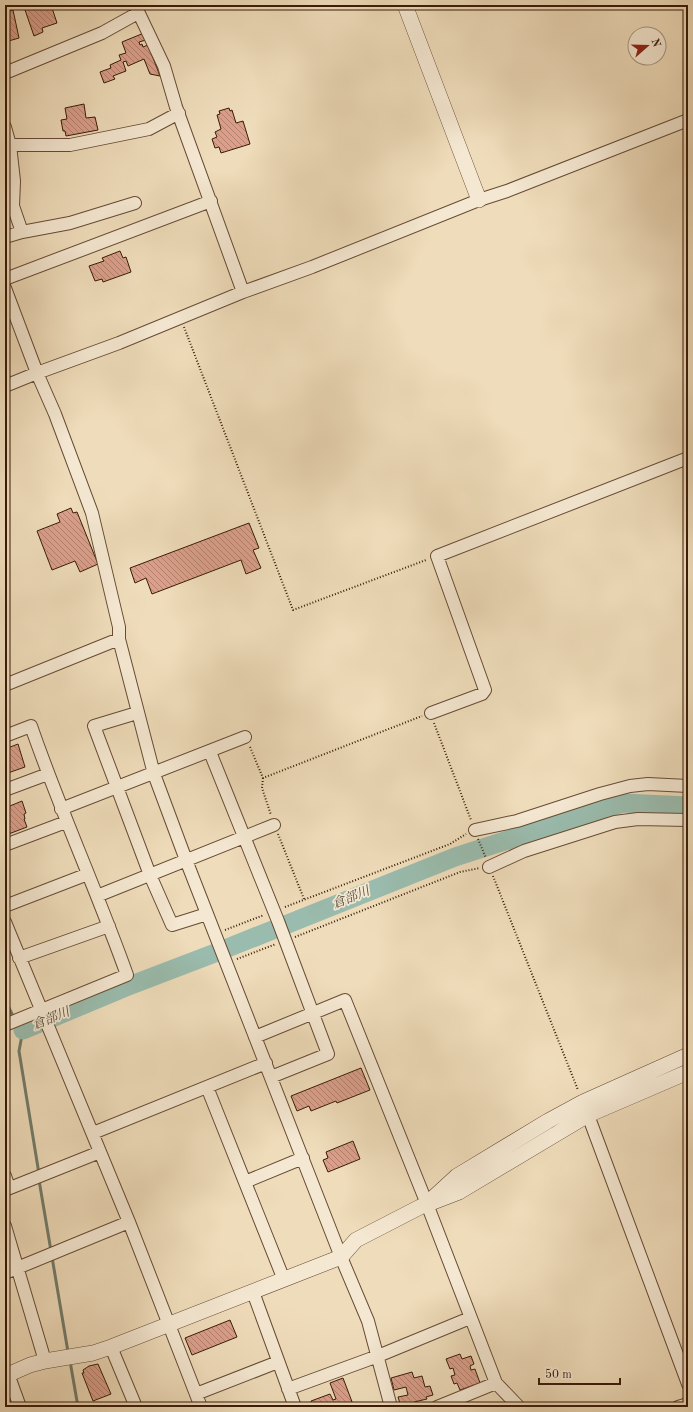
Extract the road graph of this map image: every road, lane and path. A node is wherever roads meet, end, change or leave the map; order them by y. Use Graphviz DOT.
graph roads {
  1 [pos="404,5"];
  2 [pos="137,8"];
  3 [pos="5,73"];
  4 [pos="179,113"];
  5 [pos="688,120"];
  6 [pos="5,127"];
  7 [pos="8,146"];
  8 [pos="479,200"];
  9 [pos="211,201"];
  10 [pos="135,203"];
  11 [pos="22,232"];
  12 [pos="5,237"];
  13 [pos="5,279"];
  14 [pos="5,288"];
  15 [pos="243,292"];
  16 [pos="181,317"];
  17 [pos="37,373"];
  18 [pos="5,386"];
  19 [pos="688,458"];
  20 [pos="437,556"];
  21 [pos="119,639"];
  22 [pos="5,685"];
  23 [pos="137,713"];
  24 [pos="430,713"];
  25 [pos="5,736"];
  26 [pos="245,737"];
  27 [pos="210,752"];
  28 [pos="48,774"];
  29 [pos="154,774"];
  30 [pos="263,778"];
  31 [pos="688,786"];
  32 [pos="117,787"];
  33 [pos="5,790"];
  34 [pos="61,809"];
  35 [pos="688,820"];
  36 [pos="66,822"];
  37 [pos="274,825"];
  38 [pos="476,834"];
  39 [pos="245,837"];
  40 [pos="5,845"];
  41 [pos="186,860"];
  42 [pos="488,864"];
  43 [pos="88,874"];
  44 [pos="150,875"];
  45 [pos="97,896"];
  46 [pos="304,900"];
  47 [pos="5,906"];
  48 [pos="207,914"];
  49 [pos="5,922"];
  50 [pos="109,926"];
  51 [pos="280,926"];
  52 [pos="221,949"];
  53 [pos="19,958"];
  54 [pos="42,1011"];
  55 [pos="312,1012"];
  56 [pos="11,1022"];
  57 [pos="255,1037"];
  58 [pos="688,1055"];
  59 [pos="266,1063"];
  60 [pos="688,1072"];
  61 [pos="271,1077"];
  62 [pos="208,1087"];
  63 [pos="586,1109"];
  64 [pos="93,1133"];
  65 [pos="100,1152"];
  66 [pos="303,1158"];
  67 [pos="5,1176"];
  68 [pos="245,1182"];
  69 [pos="7,1189"];
  70 [pos="427,1204"];
  71 [pos="129,1222"];
  72 [pos="5,1226"];
  73 [pos="341,1257"];
  74 [pos="17,1268"];
  75 [pos="5,1273"];
  76 [pos="284,1280"];
  77 [pos="253,1292"];
  78 [pos="470,1318"];
  79 [pos="168,1325"];
  80 [pos="111,1347"];
  81 [pos="378,1356"];
  82 [pos="45,1361"];
  83 [pos="278,1362"];
  84 [pos="7,1375"];
  85 [pos="496,1383"];
  86 [pos="688,1384"];
  87 [pos="288,1389"];
  88 [pos="196,1394"];
  89 [pos="688,1404"];
  90 [pos="20,1407"];
  91 [pos="136,1407"];
  92 [pos="201,1407"];
  93 [pos="295,1407"];
  94 [pos="391,1407"];
  95 [pos="437,1407"];
  96 [pos="519,1407"];
  97 [pos="678,1407"];
  1 -- 8 [label="street"];
  2 -- 3 [label="street"];
  2 -- 4 [label="street"];
  4 -- 7 [label="street"];
  4 -- 9 [label="street"];
  5 -- 8 [label="street"];
  6 -- 7 [label="street"];
  7 -- 11 [label="street"];
  8 -- 15 [label="street"];
  9 -- 13 [label="street"];
  9 -- 15 [label="street"];
  10 -- 11 [label="street"];
  11 -- 12 [label="street"];
  14 -- 17 [label="street"];
  15 -- 16 [label="street"];
  16 -- 17 [label="street"];
  16 -- 20 [label="path"];
  17 -- 18 [label="street"];
  17 -- 21 [label="street"];
  19 -- 20 [label="street"];
  20 -- 24 [label="street"];
  21 -- 22 [label="street"];
  21 -- 23 [label="street"];
  23 -- 29 [label="street"];
  23 -- 32 [label="street"];
  24 -- 30 [label="path"];
  24 -- 38 [label="path"];
  25 -- 28 [label="street"];
  26 -- 27 [label="street"];
  26 -- 30 [label="path"];
  27 -- 29 [label="street"];
  27 -- 39 [label="street"];
  28 -- 33 [label="street"];
  28 -- 34 [label="street"];
  29 -- 32 [label="street"];
  29 -- 41 [label="street"];
  30 -- 37 [label="path"];
  31 -- 38 [label="street"];
  32 -- 34 [label="street"];
  32 -- 44 [label="street"];
  34 -- 36 [label="street"];
  35 -- 42 [label="street"];
  36 -- 40 [label="street"];
  36 -- 43 [label="street"];
  37 -- 39 [label="street"];
  37 -- 46 [label="path"];
  38 -- 42 [label="path"];
  38 -- 46 [label="path"];
  39 -- 41 [label="street"];
  39 -- 51 [label="street"];
  41 -- 44 [label="street"];
  41 -- 48 [label="street"];
  42 -- 51 [label="path"];
  42 -- 63 [label="path"];
  43 -- 45 [label="street"];
  43 -- 47 [label="street"];
  44 -- 45 [label="street"];
  44 -- 48 [label="street"];
  45 -- 50 [label="street"];
  46 -- 51 [label="path"];
  48 -- 52 [label="street"];
  49 -- 53 [label="street"];
  50 -- 53 [label="street"];
  50 -- 54 [label="street"];
  51 -- 52 [label="path"];
  51 -- 52 [label="path"];
  51 -- 55 [label="street"];
  52 -- 57 [label="street"];
  53 -- 54 [label="street"];
  54 -- 56 [label="street"];
  54 -- 64 [label="street"];
  55 -- 57 [label="street"];
  55 -- 61 [label="street"];
  55 -- 70 [label="street"];
  57 -- 59 [label="street"];
  58 -- 63 [label="street"];
  59 -- 61 [label="street"];
  59 -- 62 [label="street"];
  60 -- 63 [label="street"];
  61 -- 66 [label="street"];
  62 -- 64 [label="street"];
  62 -- 68 [label="street"];
  63 -- 70 [label="street"];
  63 -- 86 [label="street"];
  64 -- 65 [label="street"];
  65 -- 69 [label="street"];
  65 -- 71 [label="street"];
  66 -- 68 [label="street"];
  66 -- 73 [label="street"];
  67 -- 69 [label="street"];
  68 -- 76 [label="street"];
  70 -- 73 [label="street"];
  70 -- 78 [label="street"];
  71 -- 74 [label="street"];
  71 -- 79 [label="street"];
  72 -- 74 [label="street"];
  73 -- 76 [label="street"];
  73 -- 81 [label="street"];
  74 -- 75 [label="street"];
  74 -- 82 [label="street"];
  76 -- 77 [label="street"];
  77 -- 79 [label="street"];
  77 -- 83 [label="street"];
  78 -- 81 [label="street"];
  78 -- 85 [label="street"];
  79 -- 80 [label="street"];
  79 -- 88 [label="street"];
  80 -- 82 [label="street"];
  80 -- 91 [label="street"];
  81 -- 87 [label="street"];
  81 -- 94 [label="street"];
  82 -- 84 [label="street"];
  83 -- 87 [label="street"];
  83 -- 88 [label="street"];
  84 -- 90 [label="street"];
  85 -- 95 [label="street"];
  85 -- 96 [label="street"];
  87 -- 93 [label="street"];
  88 -- 92 [label="street"];
  89 -- 97 [label="street"];
}
